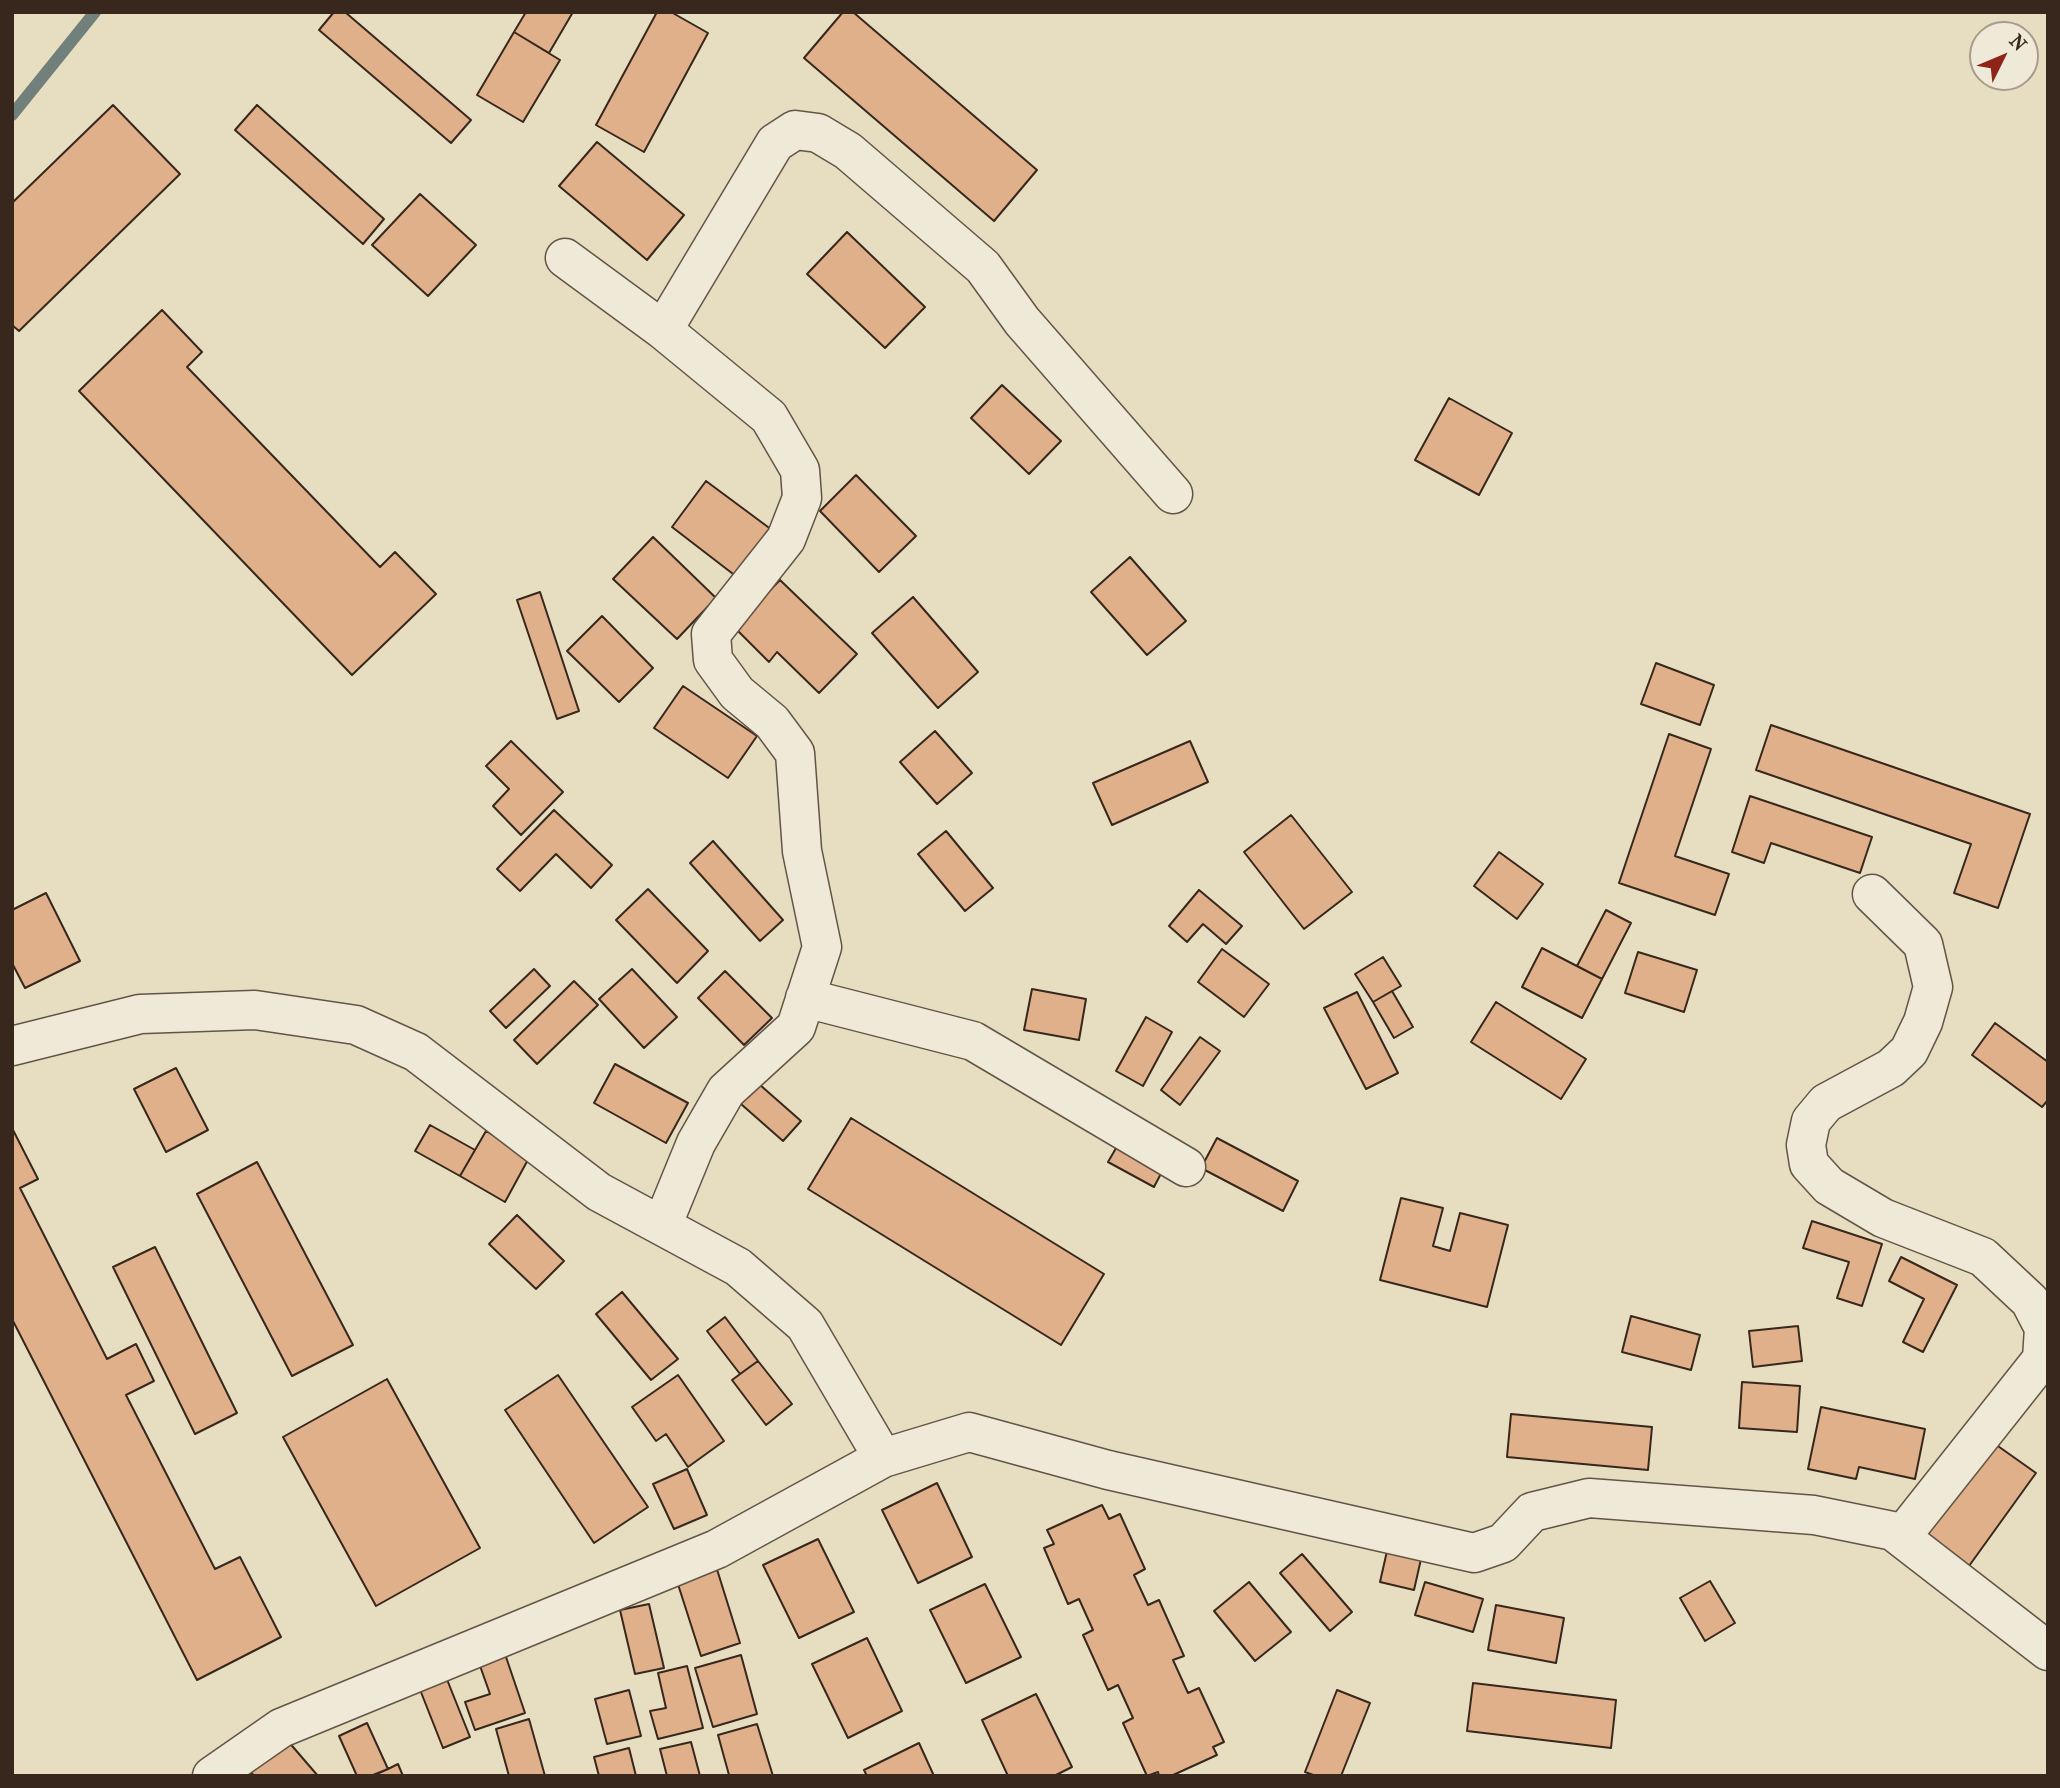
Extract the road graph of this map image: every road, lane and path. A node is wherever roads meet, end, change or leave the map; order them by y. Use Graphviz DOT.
graph roads {
  1 [pos="565,258"];
  2 [pos="663,330"];
  3 [pos="1173,494"];
  4 [pos="1872,894"];
  5 [pos="805,998"];
  6 [pos="12,1046"];
  7 [pos="1186,1167"];
  8 [pos="662,1226"];
  9 [pos="883,1458"];
  10 [pos="1901,1537"];
  11 [pos="2048,1651"];
  12 [pos="212,1776"];
  1 -- 2 [label="street"];
  2 -- 3 [label="street"];
  2 -- 5 [label="street"];
  4 -- 10 [label="street"];
  5 -- 7 [label="street"];
  5 -- 8 [label="street"];
  6 -- 8 [label="street"];
  8 -- 9 [label="street"];
  9 -- 10 [label="street"];
  9 -- 12 [label="street"];
  10 -- 11 [label="street"];
}
